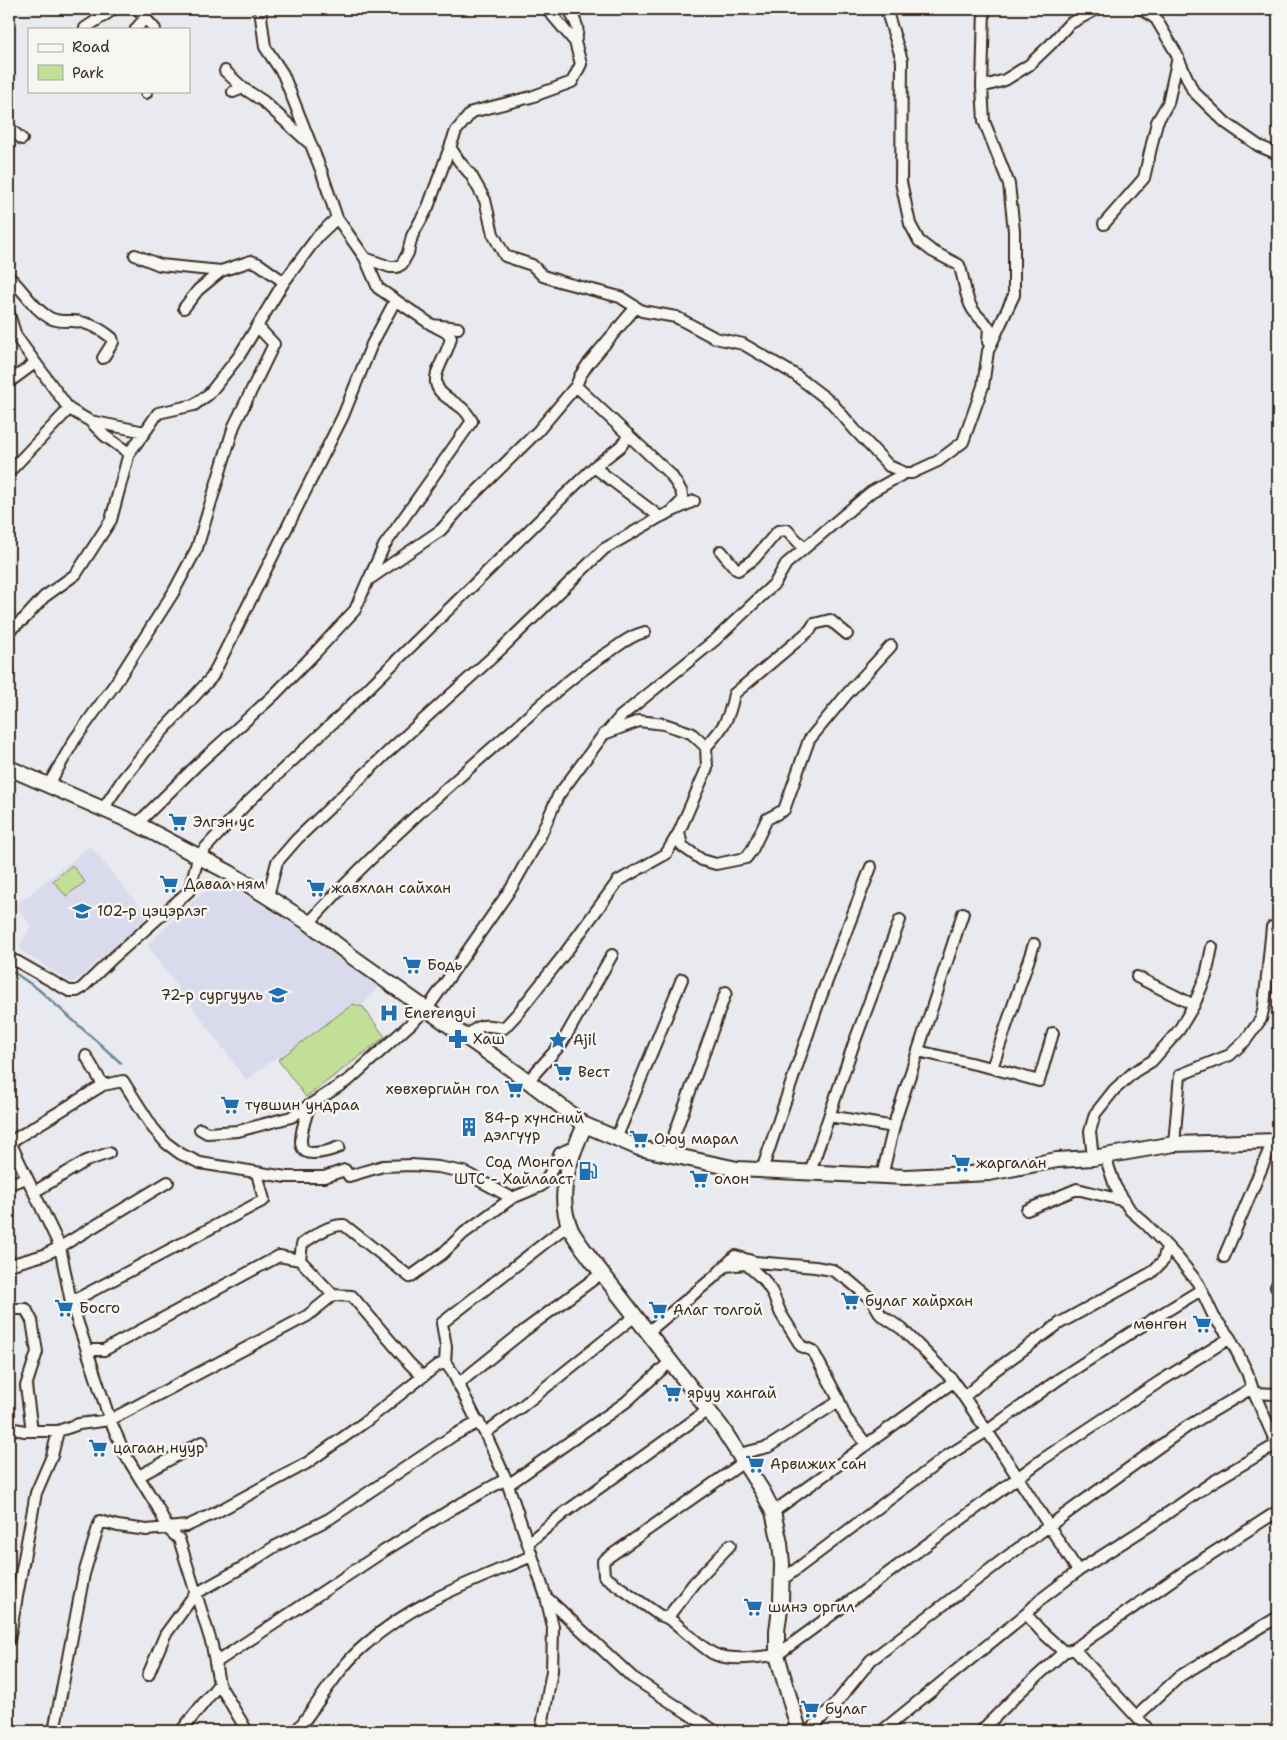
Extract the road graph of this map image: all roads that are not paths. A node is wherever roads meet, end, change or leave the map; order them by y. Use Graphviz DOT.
graph roads {
  1 [pos="114,9"];
  2 [pos="137,9"];
  3 [pos="261,9"];
  4 [pos="547,9"];
  5 [pos="569,9"];
  6 [pos="886,9"];
  7 [pos="984,9"];
  8 [pos="1097,9"];
  9 [pos="1142,9"];
  10 [pos="145,18"];
  11 [pos="84,28"];
  12 [pos="137,28"];
  13 [pos="154,28"];
  14 [pos="575,42"];
  15 [pos="1178,57"];
  16 [pos="225,71"];
  17 [pos="982,88"];
  18 [pos="9,128"];
  19 [pos="22,139"];
  20 [pos="311,144"];
  21 [pos="450,147"];
  22 [pos="1278,154"];
  23 [pos="337,218"];
  24 [pos="1104,224"];
  25 [pos="135,255"];
  26 [pos="365,258"];
  27 [pos="221,270"];
  28 [pos="9,277"];
  29 [pos="284,282"];
  30 [pos="395,301"];
  31 [pos="636,307"];
  32 [pos="184,308"];
  33 [pos="9,314"];
  34 [pos="432,325"];
  35 [pos="257,326"];
  36 [pos="458,328"];
  37 [pos="988,351"];
  38 [pos="103,358"];
  39 [pos="35,363"];
  40 [pos="9,382"];
  41 [pos="576,386"];
  42 [pos="69,409"];
  43 [pos="90,421"];
  44 [pos="145,432"];
  45 [pos="629,435"];
  46 [pos="129,452"];
  47 [pos="594,467"];
  48 [pos="9,472"];
  49 [pos="905,473"];
  50 [pos="694,501"];
  51 [pos="672,511"];
  52 [pos="660,516"];
  53 [pos="804,548"];
  54 [pos="721,551"];
  55 [pos="368,580"];
  56 [pos="9,630"];
  57 [pos="645,632"];
  58 [pos="847,634"];
  59 [pos="891,646"];
  60 [pos="604,734"];
  61 [pos="706,747"];
  62 [pos="9,768"];
  63 [pos="49,784"];
  64 [pos="103,809"];
  65 [pos="137,824"];
  66 [pos="678,832"];
  67 [pos="199,856"];
  68 [pos="871,866"];
  69 [pos="268,896"];
  70 [pos="963,914"];
  71 [pos="900,920"];
  72 [pos="309,923"];
  73 [pos="1272,927"];
  74 [pos="1034,944"];
  75 [pos="1212,947"];
  76 [pos="612,955"];
  77 [pos="9,959"];
  78 [pos="1137,977"];
  79 [pos="682,979"];
  80 [pos="726,992"];
  81 [pos="1194,1005"];
  82 [pos="427,1009"];
  83 [pos="1053,1033"];
  84 [pos="466,1037"];
  85 [pos="918,1051"];
  86 [pos="86,1056"];
  87 [pos="992,1068"];
  88 [pos="528,1081"];
  89 [pos="104,1085"];
  90 [pos="309,1106"];
  91 [pos="829,1116"];
  92 [pos="585,1125"];
  93 [pos="894,1126"];
  94 [pos="200,1129"];
  95 [pos="616,1139"];
  96 [pos="10,1141"];
  97 [pos="1276,1141"];
  98 [pos="1174,1144"];
  99 [pos="575,1146"];
  100 [pos="339,1147"];
  101 [pos="109,1153"];
  102 [pos="667,1155"];
  103 [pos="1099,1157"];
  104 [pos="449,1169"];
  105 [pos="762,1170"];
  106 [pos="810,1172"];
  107 [pos="256,1173"];
  108 [pos="882,1176"];
  109 [pos="27,1178"];
  110 [pos="441,1179"];
  111 [pos="168,1182"];
  112 [pos="9,1184"];
  113 [pos="34,1192"];
  114 [pos="512,1198"];
  115 [pos="1125,1201"];
  116 [pos="1027,1210"];
  117 [pos="569,1224"];
  118 [pos="1167,1247"];
  119 [pos="60,1248"];
  120 [pos="1224,1257"];
  121 [pos="300,1260"];
  122 [pos="9,1266"];
  123 [pos="725,1266"];
  124 [pos="602,1273"];
  125 [pos="1278,1283"];
  126 [pos="1278,1288"];
  127 [pos="1201,1290"];
  128 [pos="332,1295"];
  129 [pos="71,1302"];
  130 [pos="17,1309"];
  131 [pos="635,1316"];
  132 [pos="648,1332"];
  133 [pos="1230,1338"];
  134 [pos="88,1350"];
  135 [pos="671,1361"];
  136 [pos="445,1362"];
  137 [pos="422,1376"];
  138 [pos="953,1382"];
  139 [pos="458,1384"];
  140 [pos="1253,1391"];
  141 [pos="1278,1392"];
  142 [pos="964,1397"];
  143 [pos="839,1400"];
  144 [pos="708,1410"];
  145 [pos="110,1420"];
  146 [pos="478,1422"];
  147 [pos="9,1428"];
  148 [pos="987,1430"];
  149 [pos="32,1431"];
  150 [pos="58,1431"];
  151 [pos="485,1433"];
  152 [pos="202,1442"];
  153 [pos="867,1445"];
  154 [pos="1278,1445"];
  155 [pos="742,1458"];
  156 [pos="139,1476"];
  157 [pos="1018,1477"];
  158 [pos="507,1482"];
  159 [pos="1278,1511"];
  160 [pos="773,1512"];
  161 [pos="1050,1525"];
  162 [pos="168,1528"];
  163 [pos="528,1543"];
  164 [pos="730,1544"];
  165 [pos="532,1556"];
  166 [pos="1078,1571"];
  167 [pos="782,1580"];
  168 [pos="195,1594"];
  169 [pos="546,1597"];
  170 [pos="1026,1614"];
  171 [pos="668,1617"];
  172 [pos="1278,1617"];
  173 [pos="9,1640"];
  174 [pos="1069,1651"];
  175 [pos="777,1655"];
  176 [pos="215,1663"];
  177 [pos="148,1675"];
  178 [pos="219,1684"];
  179 [pos="1137,1716"];
  180 [pos="54,1731"];
  181 [pos="181,1731"];
  182 [pos="247,1731"];
  183 [pos="296,1731"];
  184 [pos="541,1731"];
  185 [pos="715,1731"];
  186 [pos="799,1731"];
  187 [pos="809,1731"];
  188 [pos="882,1731"];
  189 [pos="981,1731"];
  190 [pos="1147,1731"];
  1 -- 11 [label="street"];
  2 -- 10 [label="street"];
  3 -- 20 [label="street"];
  4 -- 14 [label="street"];
  5 -- 14 [label="street"];
  6 -- 37 [label="street"];
  7 -- 17 [label="street"];
  8 -- 17 [label="street"];
  9 -- 15 [label="street"];
  10 -- 12 [label="street"];
  10 -- 13 [label="street"];
  14 -- 21 [label="street"];
  15 -- 22 [label="street"];
  15 -- 24 [label="street"];
  16 -- 20 [label="street"];
  17 -- 37 [label="street"];
  18 -- 19 [label="street"];
  20 -- 23 [label="street"];
  21 -- 26 [label="street"];
  21 -- 31 [label="street"];
  23 -- 26 [label="street"];
  23 -- 29 [label="street"];
  25 -- 27 [label="street"];
  26 -- 30 [label="street"];
  27 -- 29 [label="street"];
  27 -- 32 [label="street"];
  28 -- 38 [label="street"];
  29 -- 35 [label="street"];
  30 -- 34 [label="street"];
  30 -- 64 [label="street"];
  31 -- 41 [label="street"];
  31 -- 49 [label="street"];
  33 -- 39 [label="street"];
  34 -- 36 [label="street"];
  34 -- 55 [label="street"];
  35 -- 44 [label="street"];
  35 -- 63 [label="street"];
  37 -- 49 [label="street"];
  39 -- 40 [label="street"];
  39 -- 42 [label="street"];
  41 -- 45 [label="street"];
  41 -- 55 [label="street"];
  42 -- 43 [label="street"];
  42 -- 48 [label="street"];
  43 -- 44 [label="street"];
  43 -- 46 [label="street"];
  44 -- 46 [label="street"];
  45 -- 47 [label="street"];
  45 -- 51 [label="street"];
  46 -- 56 [label="street"];
  47 -- 52 [label="street"];
  47 -- 67 [label="street"];
  49 -- 53 [label="street"];
  50 -- 51 [label="street"];
  51 -- 52 [label="street"];
  52 -- 69 [label="street"];
  53 -- 54 [label="street"];
  53 -- 60 [label="street"];
  55 -- 65 [label="street"];
  57 -- 72 [label="street"];
  58 -- 61 [label="street"];
  59 -- 66 [label="street"];
  60 -- 61 [label="street"];
  60 -- 82 [label="street"];
  61 -- 66 [label="street"];
  62 -- 63 [label="main road"];
  63 -- 64 [label="main road"];
  64 -- 65 [label="main road"];
  65 -- 67 [label="main road"];
  66 -- 84 [label="street"];
  67 -- 69 [label="main road"];
  67 -- 77 [label="street"];
  68 -- 105 [label="street"];
  69 -- 72 [label="main road"];
  70 -- 85 [label="street"];
  71 -- 91 [label="street"];
  72 -- 82 [label="main road"];
  73 -- 98 [label="street"];
  74 -- 87 [label="street"];
  75 -- 81 [label="street"];
  76 -- 88 [label="street"];
  78 -- 81 [label="street"];
  79 -- 95 [label="street"];
  80 -- 102 [label="street"];
  81 -- 103 [label="street"];
  82 -- 84 [label="main road"];
  82 -- 90 [label="street"];
  83 -- 87 [label="street"];
  84 -- 88 [label="main road"];
  85 -- 87 [label="street"];
  85 -- 93 [label="street"];
  86 -- 89 [label="street"];
  88 -- 92 [label="main road"];
  89 -- 96 [label="street"];
  89 -- 107 [label="street"];
  90 -- 94 [label="street"];
  90 -- 100 [label="street"];
  91 -- 93 [label="street"];
  91 -- 106 [label="street"];
  92 -- 95 [label="main road"];
  92 -- 99 [label="main road"];
  93 -- 108 [label="street"];
  95 -- 102 [label="main road"];
  96 -- 109 [label="street"];
  97 -- 98 [label="main road"];
  97 -- 120 [label="street"];
  98 -- 103 [label="main road"];
  99 -- 114 [label="street"];
  99 -- 117 [label="main road"];
  101 -- 113 [label="street"];
  102 -- 105 [label="main road"];
  103 -- 108 [label="main road"];
  103 -- 115 [label="street"];
  104 -- 107 [label="street"];
  104 -- 110 [label="street"];
  104 -- 114 [label="street"];
  105 -- 106 [label="main road"];
  106 -- 108 [label="main road"];
  107 -- 129 [label="street"];
  109 -- 112 [label="street"];
  109 -- 113 [label="street"];
  111 -- 119 [label="street"];
  113 -- 119 [label="street"];
  114 -- 121 [label="street"];
  115 -- 116 [label="street"];
  115 -- 118 [label="street"];
  117 -- 124 [label="main road"];
  117 -- 136 [label="street"];
  118 -- 127 [label="street"];
  118 -- 142 [label="street"];
  119 -- 122 [label="street"];
  119 -- 129 [label="street"];
  121 -- 128 [label="street"];
  121 -- 134 [label="street"];
  123 -- 132 [label="street"];
  123 -- 138 [label="street"];
  123 -- 143 [label="street"];
  124 -- 131 [label="main road"];
  124 -- 139 [label="street"];
  125 -- 126 [label="street"];
  127 -- 133 [label="street"];
  127 -- 148 [label="street"];
  128 -- 137 [label="street"];
  128 -- 145 [label="street"];
  129 -- 134 [label="street"];
  130 -- 149 [label="street"];
  131 -- 132 [label="main road"];
  131 -- 151 [label="street"];
  132 -- 135 [label="main road"];
  133 -- 140 [label="street"];
  133 -- 157 [label="street"];
  134 -- 145 [label="street"];
  135 -- 144 [label="main road"];
  135 -- 158 [label="street"];
  136 -- 137 [label="street"];
  136 -- 139 [label="street"];
  137 -- 162 [label="street"];
  138 -- 142 [label="street"];
  138 -- 153 [label="street"];
  139 -- 146 [label="street"];
  140 -- 141 [label="street"];
  140 -- 154 [label="street"];
  140 -- 161 [label="street"];
  142 -- 148 [label="street"];
  143 -- 153 [label="street"];
  143 -- 155 [label="street"];
  144 -- 155 [label="main road"];
  144 -- 163 [label="street"];
  145 -- 150 [label="street"];
  145 -- 156 [label="street"];
  146 -- 151 [label="street"];
  146 -- 168 [label="street"];
  147 -- 149 [label="street"];
  148 -- 157 [label="street"];
  148 -- 167 [label="street"];
  149 -- 150 [label="street"];
  150 -- 173 [label="street"];
  151 -- 158 [label="street"];
  152 -- 156 [label="street"];
  153 -- 160 [label="street"];
  154 -- 166 [label="street"];
  155 -- 160 [label="main road"];
  155 -- 171 [label="street"];
  156 -- 162 [label="street"];
  157 -- 161 [label="street"];
  157 -- 175 [label="street"];
  158 -- 163 [label="street"];
  158 -- 176 [label="street"];
  159 -- 174 [label="street"];
  160 -- 167 [label="main road"];
  161 -- 166 [label="street"];
  161 -- 187 [label="street"];
  162 -- 168 [label="street"];
  162 -- 180 [label="street"];
  163 -- 165 [label="street"];
  164 -- 171 [label="street"];
  165 -- 169 [label="street"];
  165 -- 183 [label="street"];
  166 -- 170 [label="street"];
  167 -- 175 [label="main road"];
  168 -- 176 [label="street"];
  168 -- 177 [label="street"];
  169 -- 184 [label="street"];
  169 -- 185 [label="street"];
  170 -- 174 [label="street"];
  170 -- 188 [label="street"];
  171 -- 175 [label="street"];
  172 -- 179 [label="street"];
  174 -- 179 [label="street"];
  174 -- 189 [label="street"];
  175 -- 186 [label="main road"];
  176 -- 178 [label="street"];
  178 -- 181 [label="street"];
  178 -- 182 [label="street"];
  179 -- 190 [label="street"];
}
